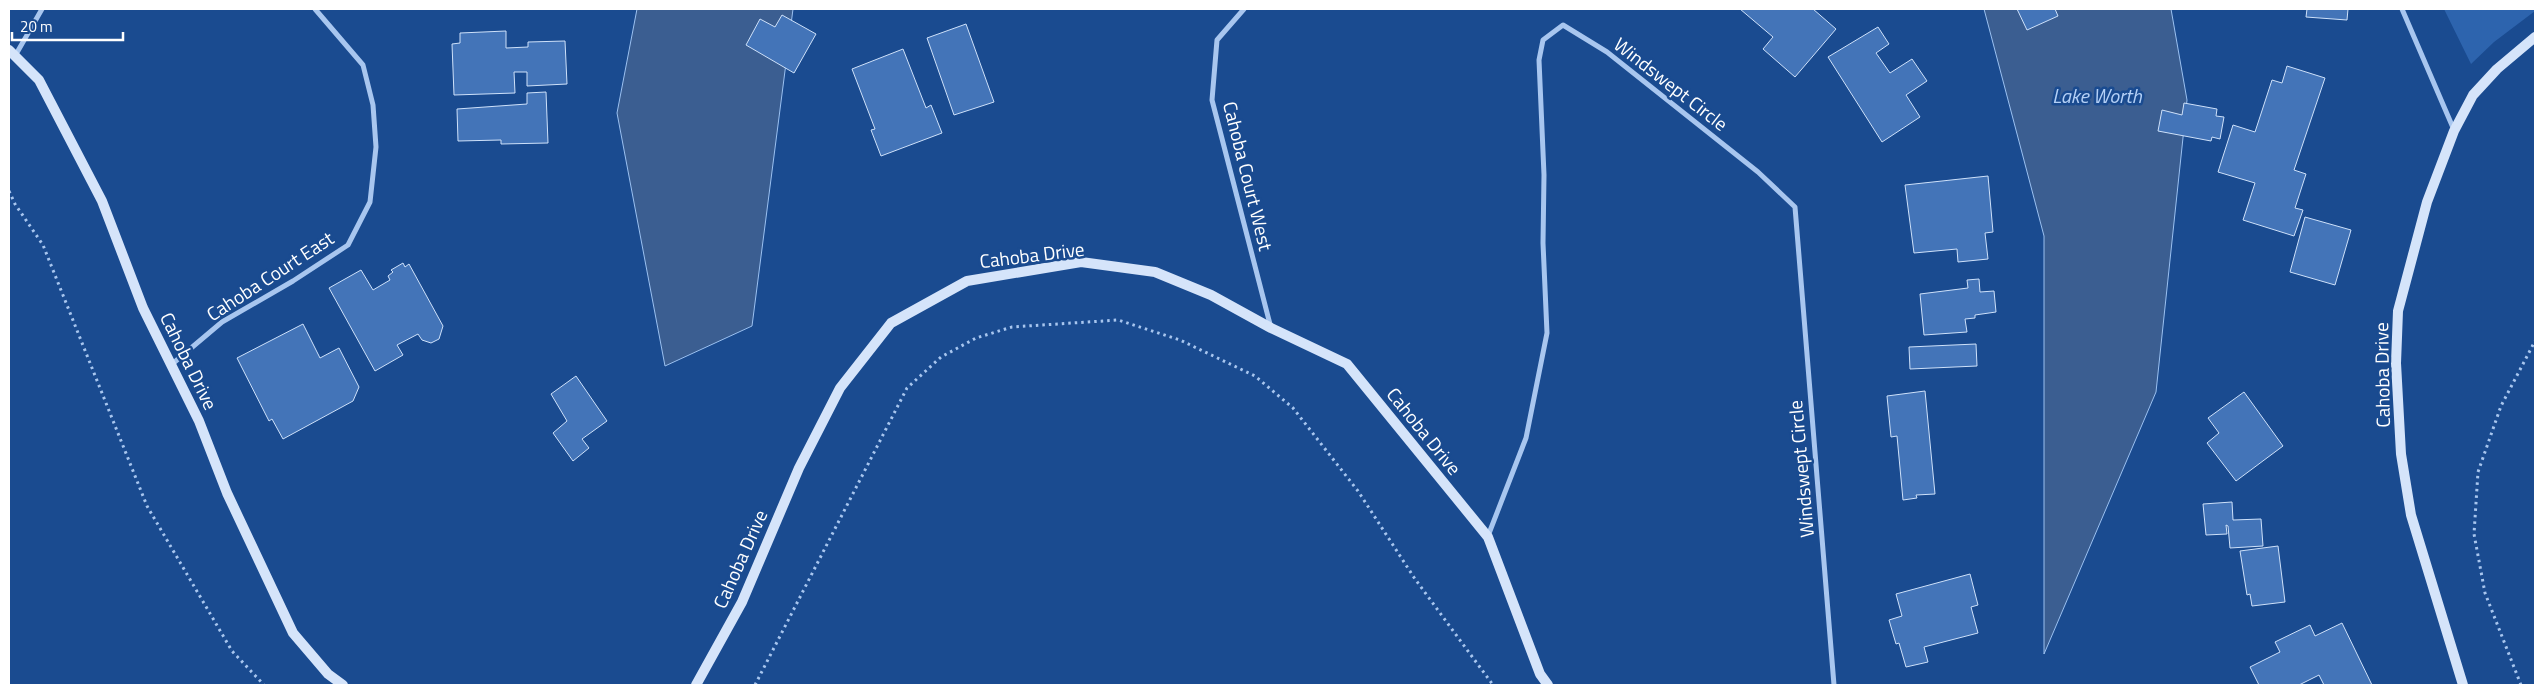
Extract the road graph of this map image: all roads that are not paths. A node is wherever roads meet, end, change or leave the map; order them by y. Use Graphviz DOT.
graph roads {
  1 [pos="42,9"];
  2 [pos="315,9"];
  3 [pos="1244,9"];
  4 [pos="2402,9"];
  5 [pos="2535,37"];
  6 [pos="12,53"];
  7 [pos="2454,131"];
  8 [pos="1271,328"];
  9 [pos="171,365"];
  10 [pos="1488,537"];
  11 [pos="342,685"];
  12 [pos="696,685"];
  13 [pos="1548,685"];
  14 [pos="1834,685"];
  15 [pos="2463,685"];
  1 -- 6 [label="street"];
  2 -- 9 [label="street, Cahoba Court East"];
  3 -- 8 [label="street, Cahoba Court West"];
  4 -- 7 [label="street"];
  5 -- 7 [label="street, Cahoba Drive"];
  6 -- 9 [label="street, Cahoba Drive"];
  7 -- 15 [label="street, Cahoba Drive"];
  8 -- 10 [label="street, Cahoba Drive"];
  8 -- 12 [label="street, Cahoba Drive"];
  9 -- 11 [label="street, Cahoba Drive"];
  10 -- 13 [label="street, Cahoba Drive"];
  10 -- 14 [label="street, Windswept Circle"];
}
